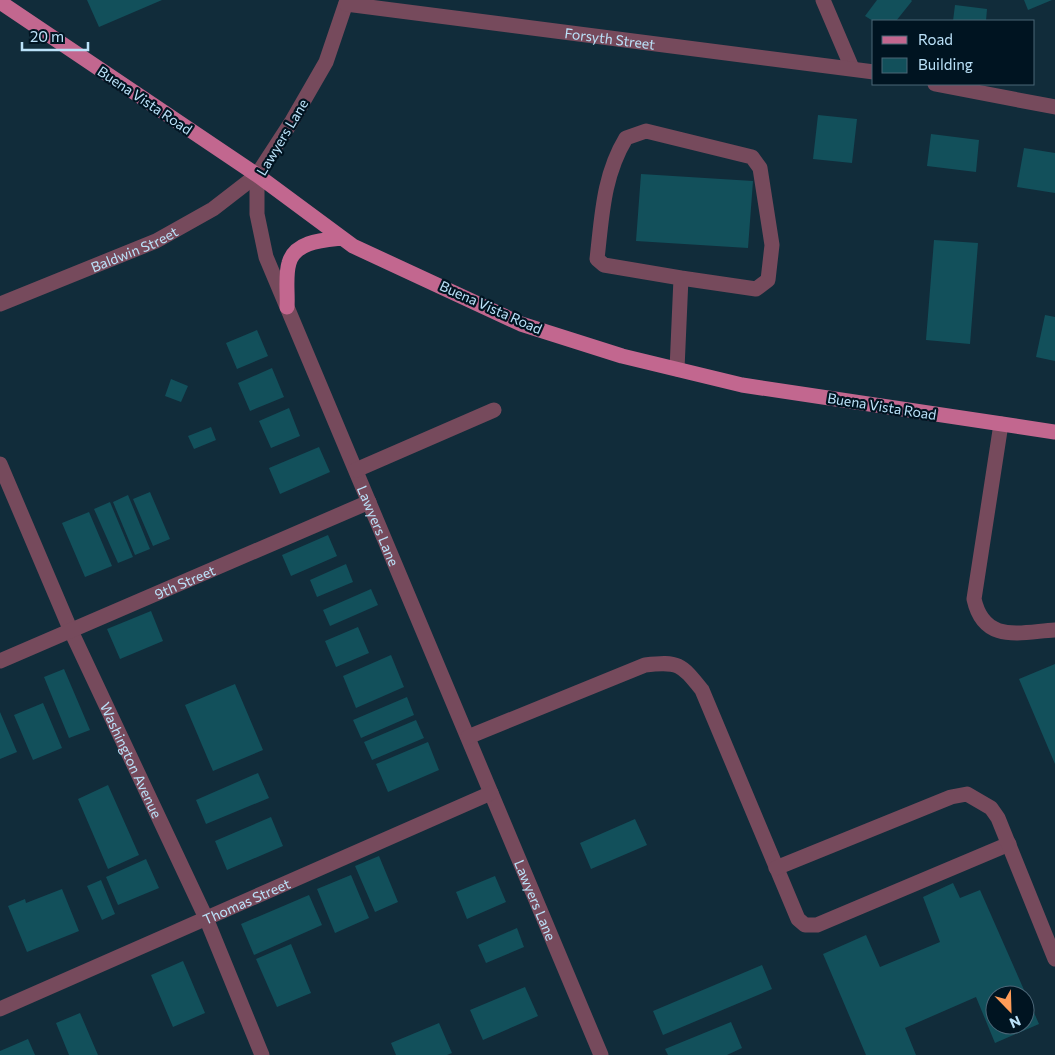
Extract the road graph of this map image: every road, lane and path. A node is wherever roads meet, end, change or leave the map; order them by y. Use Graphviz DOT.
graph roads {
  1 [pos="823,0"];
  2 [pos="0,2"];
  3 [pos="347,2"];
  4 [pos="12,6"];
  5 [pos="852,68"];
  6 [pos="872,72"];
  7 [pos="940,85"];
  8 [pos="1055,107"];
  9 [pos="257,175"];
  10 [pos="342,238"];
  11 [pos="681,278"];
  12 [pos="0,304"];
  13 [pos="288,307"];
  14 [pos="677,369"];
  15 [pos="494,410"];
  16 [pos="1002,424"];
  17 [pos="1055,432"];
  18 [pos="0,464"];
  19 [pos="356,470"];
  20 [pos="369,502"];
  21 [pos="1055,630"];
  22 [pos="71,631"];
  23 [pos="0,661"];
  24 [pos="468,737"];
  25 [pos="491,793"];
  26 [pos="1009,844"];
  27 [pos="776,868"];
  28 [pos="206,918"];
  29 [pos="1055,959"];
  30 [pos="0,1009"];
  31 [pos="262,1055"];
  32 [pos="601,1055"];
  1 -- 5 [label="street"];
  2 -- 4 [label="main road, Buena Vista Road"];
  3 -- 5 [label="street, Forsyth Street"];
  3 -- 9 [label="street, Lawyers Lane"];
  4 -- 9 [label="main road, Buena Vista Road"];
  5 -- 6 [label="street, Forsyth Street"];
  7 -- 8 [label="street"];
  9 -- 10 [label="main road, Buena Vista Road"];
  9 -- 12 [label="street, Baldwin Street"];
  9 -- 13 [label="street, Lawyers Lane"];
  10 -- 13 [label="main road"];
  10 -- 14 [label="main road, Buena Vista Road"];
  11 -- 11 [label="street"];
  11 -- 14 [label="street"];
  13 -- 19 [label="street, Lawyers Lane"];
  14 -- 16 [label="main road, Buena Vista Road"];
  15 -- 19 [label="street"];
  16 -- 17 [label="main road, Buena Vista Road"];
  16 -- 21 [label="street"];
  18 -- 22 [label="street, Washington Avenue"];
  19 -- 20 [label="street, Lawyers Lane"];
  20 -- 22 [label="street, 9th Street"];
  20 -- 24 [label="street, Lawyers Lane"];
  22 -- 23 [label="street, 9th Street"];
  22 -- 28 [label="street, Washington Avenue"];
  24 -- 25 [label="street, Lawyers Lane"];
  24 -- 27 [label="street"];
  25 -- 28 [label="street, Thomas Street"];
  25 -- 32 [label="street, Lawyers Lane"];
  26 -- 27 [label="street"];
  26 -- 27 [label="street"];
  26 -- 29 [label="street"];
  28 -- 30 [label="street, Thomas Street"];
  28 -- 31 [label="street, Washington Avenue"];
}
